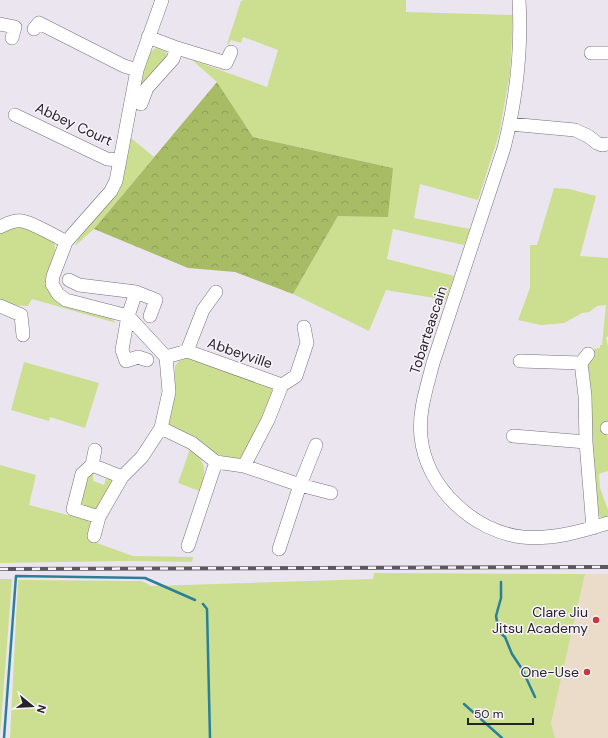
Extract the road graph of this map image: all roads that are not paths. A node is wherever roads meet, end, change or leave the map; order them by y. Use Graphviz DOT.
graph roads {
  1 [pos="162,0"];
  2 [pos="519,0"];
  3 [pos="0,24"];
  4 [pos="34,29"];
  5 [pos="148,37"];
  6 [pos="12,38"];
  7 [pos="177,48"];
  8 [pos="231,52"];
  9 [pos="591,53"];
  10 [pos="608,53"];
  11 [pos="137,70"];
  12 [pos="141,104"];
  13 [pos="15,115"];
  14 [pos="510,124"];
  15 [pos="608,144"];
  16 [pos="120,160"];
  17 [pos="0,227"];
  18 [pos="66,242"];
  19 [pos="69,280"];
  20 [pos="136,292"];
  21 [pos="216,292"];
  22 [pos="0,306"];
  23 [pos="128,316"];
  24 [pos="150,316"];
  25 [pos="304,327"];
  26 [pos="23,335"];
  27 [pos="187,352"];
  28 [pos="166,357"];
  29 [pos="147,360"];
  30 [pos="520,361"];
  31 [pos="282,385"];
  32 [pos="161,428"];
  33 [pos="513,436"];
  34 [pos="586,442"];
  35 [pos="316,445"];
  36 [pos="95,450"];
  37 [pos="216,462"];
  38 [pos="92,465"];
  39 [pos="244,466"];
  40 [pos="122,477"];
  41 [pos="300,485"];
  42 [pos="331,494"];
  43 [pos="99,517"];
  44 [pos="608,523"];
  45 [pos="593,528"];
  46 [pos="94,536"];
  47 [pos="188,546"];
  48 [pos="279,549"];
  1 -- 5 [label="street, Abbey Court"];
  2 -- 14 [label="street, Tobarteascain"];
  3 -- 6 [label="street"];
  4 -- 11 [label="street"];
  5 -- 7 [label="street"];
  5 -- 11 [label="street, Abbey Court"];
  7 -- 8 [label="street"];
  7 -- 12 [label="street"];
  9 -- 10 [label="street"];
  11 -- 16 [label="street, Abbey Court"];
  13 -- 16 [label="street, Abbey Court"];
  14 -- 15 [label="street"];
  14 -- 45 [label="street, Tobarteascain"];
  16 -- 18 [label="street, Abbey Court"];
  17 -- 18 [label="street"];
  18 -- 23 [label="street, Abbey Court"];
  19 -- 20 [label="street"];
  20 -- 23 [label="street"];
  20 -- 24 [label="street"];
  21 -- 27 [label="street, Abbeyville"];
  22 -- 26 [label="street"];
  23 -- 28 [label="street"];
  23 -- 29 [label="street"];
  25 -- 31 [label="street, Abbeyville"];
  27 -- 28 [label="street, Abbeyville"];
  27 -- 31 [label="street, Abbeyville"];
  28 -- 32 [label="street"];
  30 -- 34 [label="street"];
  31 -- 39 [label="street, Abbeyville"];
  32 -- 37 [label="street"];
  32 -- 40 [label="street"];
  33 -- 34 [label="street"];
  34 -- 45 [label="street"];
  35 -- 41 [label="street"];
  36 -- 38 [label="street"];
  37 -- 39 [label="street"];
  37 -- 47 [label="street"];
  38 -- 40 [label="street"];
  38 -- 43 [label="street"];
  39 -- 41 [label="street"];
  40 -- 43 [label="street"];
  41 -- 42 [label="street"];
  41 -- 48 [label="street"];
  43 -- 46 [label="street"];
  44 -- 45 [label="street, Tobarteascain"];
}
